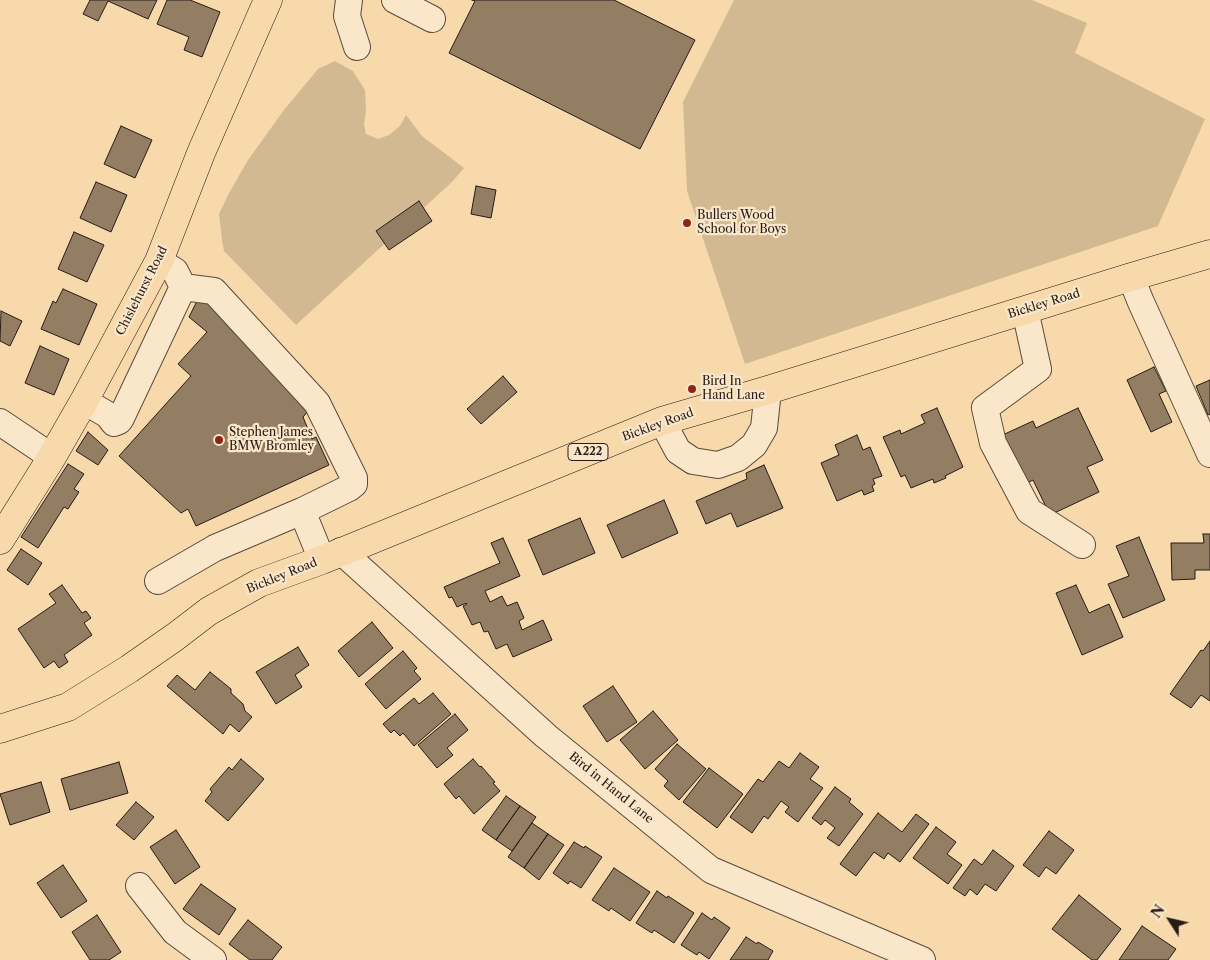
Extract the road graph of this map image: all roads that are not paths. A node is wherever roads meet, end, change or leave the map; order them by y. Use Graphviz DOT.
graph roads {
  1 [pos="268,0"];
  2 [pos="349,0"];
  3 [pos="395,0"];
  4 [pos="432,19"];
  5 [pos="357,47"];
  6 [pos="1210,254"];
  7 [pos="159,261"];
  8 [pos="1131,277"];
  9 [pos="183,286"];
  10 [pos="1025,310"];
  11 [pos="768,390"];
  12 [pos="84,401"];
  13 [pos="662,421"];
  14 [pos="0,422"];
  15 [pos="1210,454"];
  16 [pos="52,457"];
  17 [pos="302,511"];
  18 [pos="0,540"];
  19 [pos="1082,545"];
  20 [pos="332,555"];
  21 [pos="158,581"];
  22 [pos="0,729"];
  23 [pos="139,886"];
  24 [pos="213,960"];
  25 [pos="922,960"];
  1 -- 7 [label="main road, Chislehurst Road"];
  2 -- 5 [label="street"];
  3 -- 4 [label="street"];
  6 -- 8 [label="main road, Bickley Road / A222"];
  7 -- 9 [label="street"];
  7 -- 12 [label="main road, Chislehurst Road"];
  8 -- 10 [label="main road, Bickley Road / A222"];
  8 -- 15 [label="street"];
  9 -- 12 [label="street"];
  9 -- 17 [label="street"];
  10 -- 11 [label="main road, Bickley Road / A222"];
  10 -- 19 [label="street"];
  11 -- 13 [label="main road, Bickley Road / A222"];
  11 -- 13 [label="street"];
  12 -- 16 [label="main road, Chislehurst Road"];
  13 -- 20 [label="main road, Bickley Road / A222"];
  14 -- 16 [label="street"];
  16 -- 18 [label="main road, Chislehurst Road"];
  17 -- 20 [label="street"];
  17 -- 21 [label="street"];
  20 -- 22 [label="main road, Bickley Road / A222"];
  20 -- 25 [label="street, Bird in Hand Lane"];
  23 -- 24 [label="street"];
}
